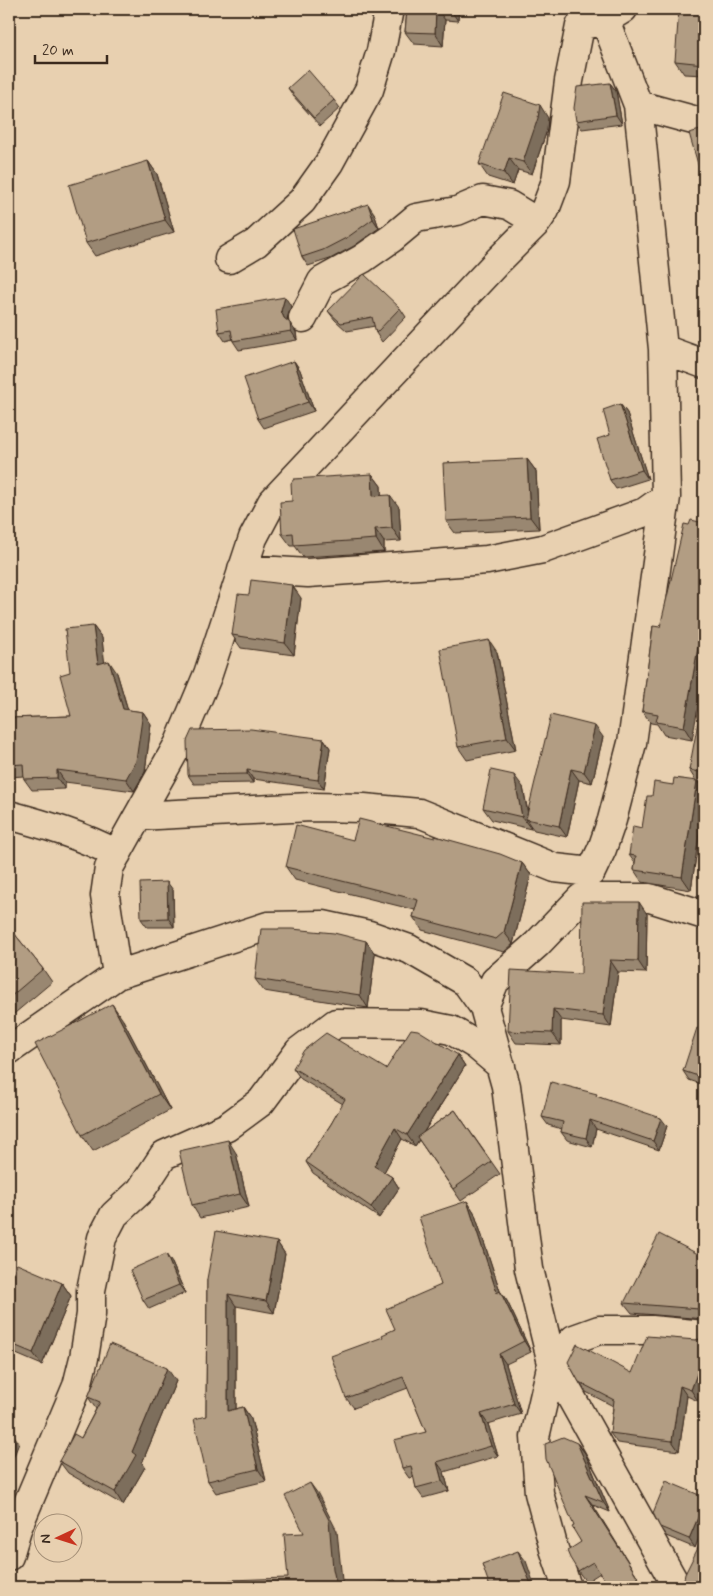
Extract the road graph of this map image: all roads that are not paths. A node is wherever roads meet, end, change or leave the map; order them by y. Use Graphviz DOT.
graph roads {
  1 [pos="388,9"];
  2 [pos="596,16"];
  3 [pos="638,105"];
  4 [pos="704,123"];
  5 [pos="538,222"];
  6 [pos="229,259"];
  7 [pos="303,318"];
  8 [pos="663,349"];
  9 [pos="704,364"];
  10 [pos="666,497"];
  11 [pos="242,569"];
  12 [pos="9,815"];
  13 [pos="138,816"];
  14 [pos="117,854"];
  15 [pos="704,915"];
  16 [pos="117,975"];
  17 [pos="484,1007"];
  18 [pos="9,1050"];
  19 [pos="501,1066"];
  20 [pos="704,1335"];
  21 [pos="552,1363"];
  22 [pos="9,1556"];
  23 [pos="567,1587"];
  24 [pos="677,1587"];
  1 -- 6 [label="street"];
  2 -- 3 [label="street"];
  2 -- 5 [label="street"];
  3 -- 4 [label="street"];
  3 -- 8 [label="street"];
  5 -- 7 [label="street"];
  5 -- 11 [label="street"];
  8 -- 9 [label="street"];
  8 -- 10 [label="street"];
  10 -- 11 [label="street"];
  10 -- 13 [label="street"];
  11 -- 13 [label="street"];
  12 -- 14 [label="street"];
  13 -- 14 [label="street"];
  14 -- 16 [label="street"];
  15 -- 17 [label="street"];
  16 -- 17 [label="street"];
  16 -- 18 [label="street"];
  17 -- 19 [label="street"];
  19 -- 21 [label="street"];
  19 -- 22 [label="street"];
  20 -- 21 [label="street"];
  21 -- 23 [label="street"];
  21 -- 24 [label="street"];
}
